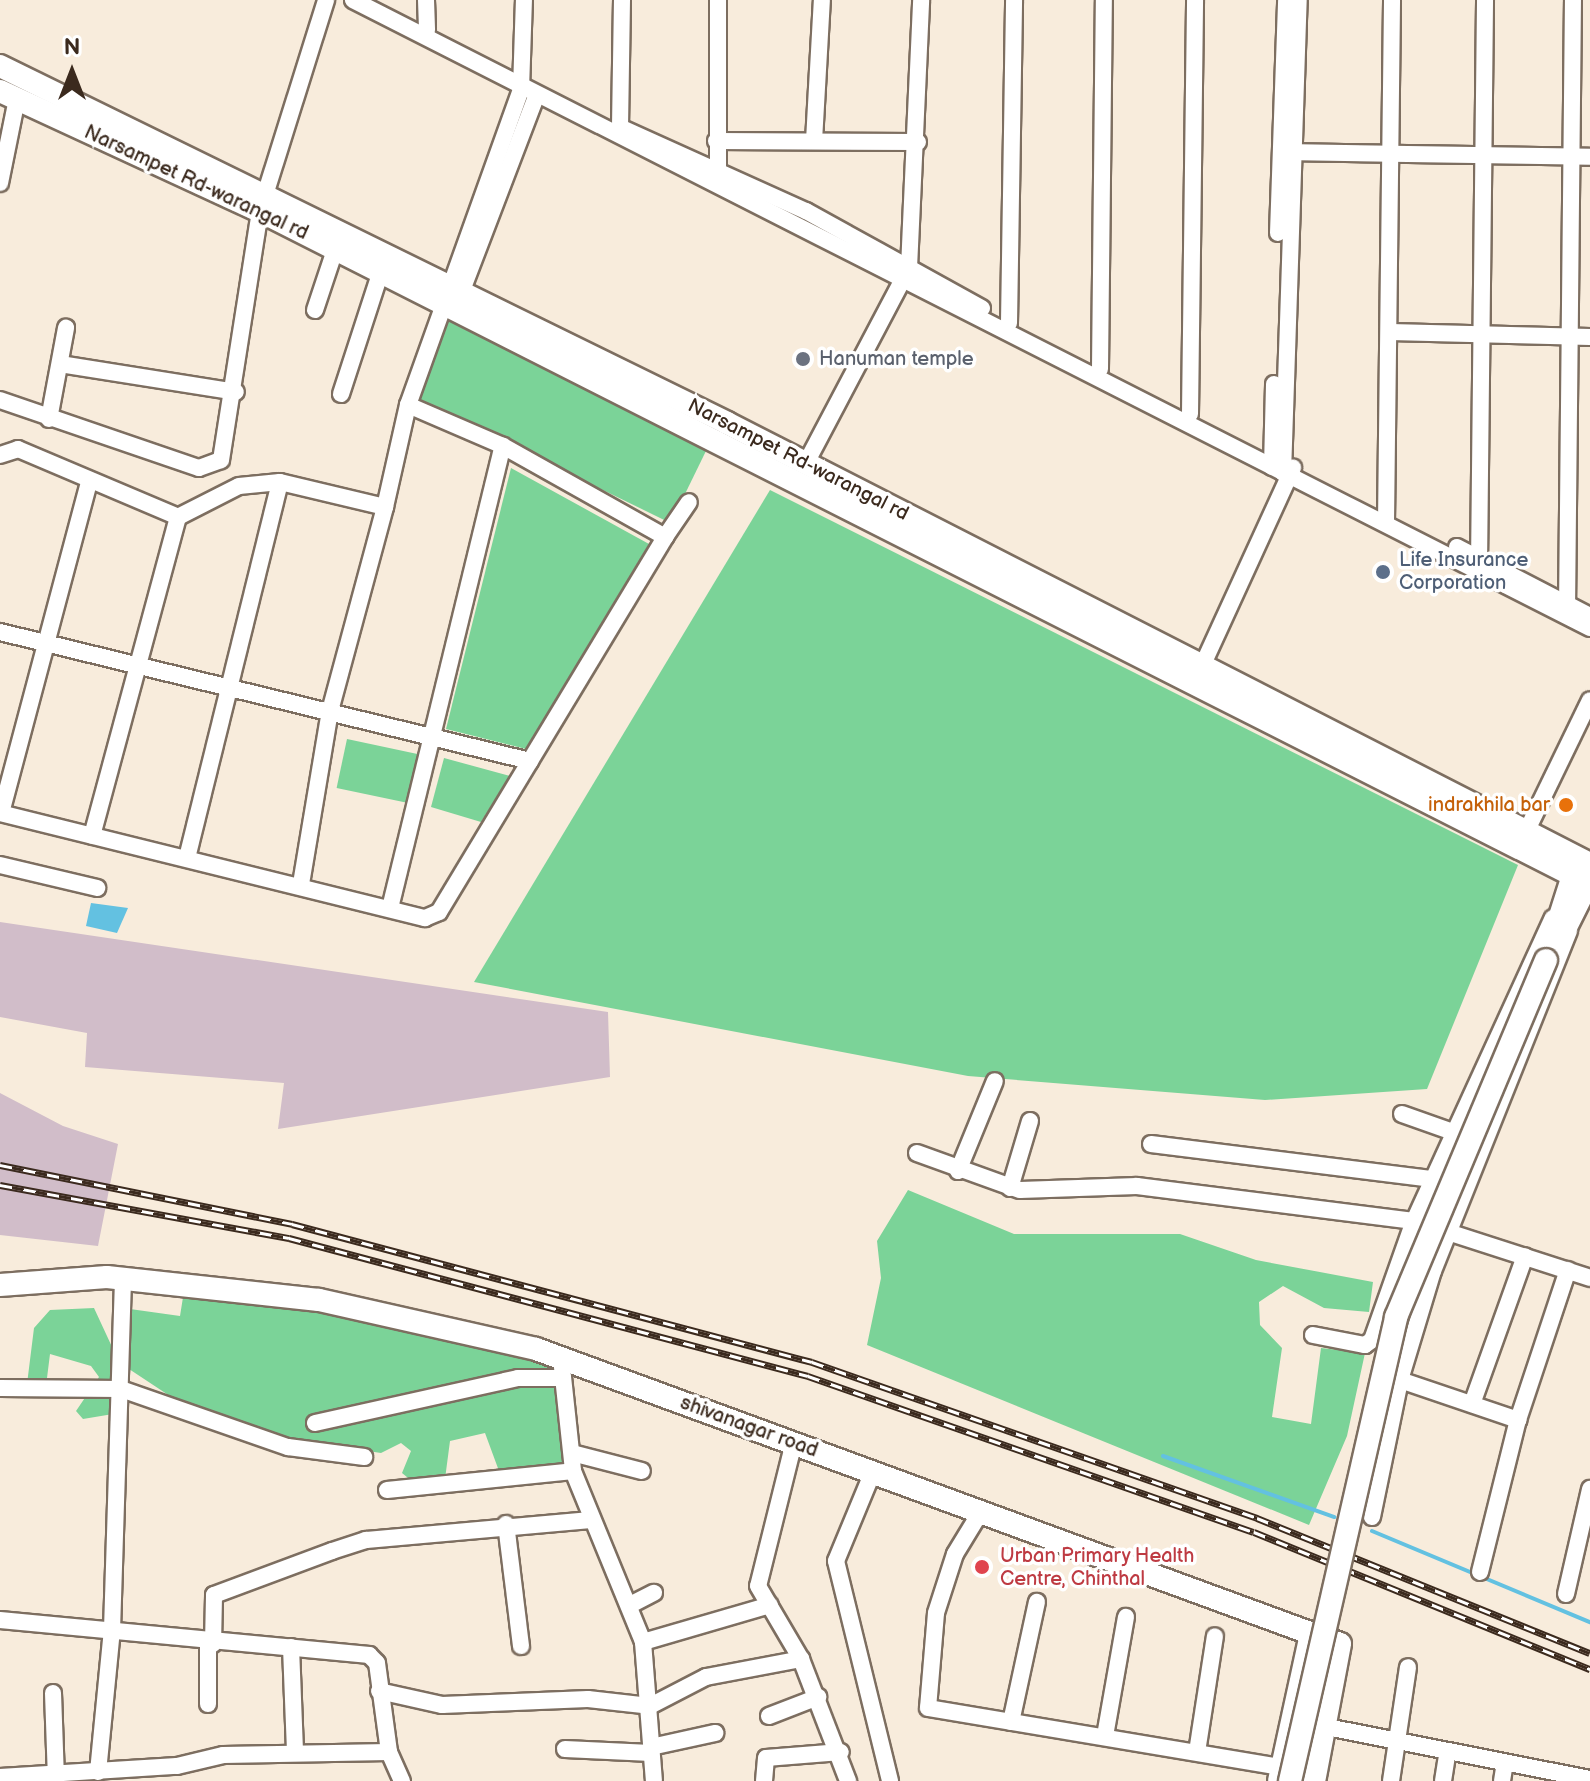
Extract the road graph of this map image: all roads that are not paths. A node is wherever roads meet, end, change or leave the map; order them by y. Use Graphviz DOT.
graph roads {
  1 [pos="326,0"];
  2 [pos="353,0"];
  3 [pos="369,0"];
  4 [pos="426,0"];
  5 [pos="524,0"];
  6 [pos="622,0"];
  7 [pos="718,0"];
  8 [pos="822,0"];
  9 [pos="921,0"];
  10 [pos="931,0"];
  11 [pos="1014,0"];
  12 [pos="1104,0"];
  13 [pos="1195,0"];
  14 [pos="1286,0"];
  15 [pos="1299,0"];
  16 [pos="1382,0"];
  17 [pos="1392,0"];
  18 [pos="1478,0"];
  19 [pos="1485,0"];
  20 [pos="1573,0"];
  21 [pos="1582,0"];
  22 [pos="427,30"];
  23 [pos="0,66"];
  24 [pos="527,89"];
  25 [pos="9,95"];
  26 [pos="620,127"];
  27 [pos="716,141"];
  28 [pos="814,141"];
  29 [pos="918,142"];
  30 [pos="1287,147"];
  31 [pos="1386,148"];
  32 [pos="1482,148"];
  33 [pos="1580,151"];
  34 [pos="718,171"];
  35 [pos="0,183"];
  36 [pos="264,204"];
  37 [pos="335,250"];
  38 [pos="380,274"];
  39 [pos="909,274"];
  40 [pos="452,298"];
  41 [pos="315,310"];
  42 [pos="1009,323"];
  43 [pos="66,328"];
  44 [pos="1390,332"];
  45 [pos="1481,333"];
  46 [pos="1571,337"];
  47 [pos="1590,337"];
  48 [pos="60,364"];
  49 [pos="1100,369"];
  50 [pos="236,392"];
  51 [pos="341,394"];
  52 [pos="0,400"];
  53 [pos="408,405"];
  54 [pos="1190,414"];
  55 [pos="49,419"];
  56 [pos="503,446"];
  57 [pos="0,455"];
  58 [pos="805,465"];
  59 [pos="1282,466"];
  60 [pos="89,482"];
  61 [pos="280,482"];
  62 [pos="689,502"];
  63 [pos="385,507"];
  64 [pos="178,517"];
  65 [pos="1386,518"];
  66 [pos="665,537"];
  67 [pos="1479,565"];
  68 [pos="1567,611"];
  69 [pos="1590,616"];
  70 [pos="1590,628"];
  71 [pos="0,632"];
  72 [pos="45,642"];
  73 [pos="133,662"];
  74 [pos="1202,665"];
  75 [pos="227,685"];
  76 [pos="1195,687"];
  77 [pos="1590,700"];
  78 [pos="330,711"];
  79 [pos="1590,714"];
  80 [pos="435,737"];
  81 [pos="530,761"];
  82 [pos="1,813"];
  83 [pos="1529,832"];
  84 [pos="92,836"];
  85 [pos="187,858"];
  86 [pos="0,865"];
  87 [pos="1585,874"];
  88 [pos="301,884"];
  89 [pos="97,888"];
  90 [pos="390,908"];
  91 [pos="1566,912"];
  92 [pos="995,1081"];
  93 [pos="1402,1114"];
  94 [pos="1030,1121"];
  95 [pos="1453,1132"];
  96 [pos="1151,1144"];
  97 [pos="917,1153"];
  98 [pos="958,1171"];
  99 [pos="1433,1179"];
  100 [pos="1010,1188"];
  101 [pos="1414,1221"];
  102 [pos="1449,1230"];
  103 [pos="1525,1256"];
  104 [pos="1568,1270"];
  105 [pos="1590,1278"];
  106 [pos="123,1279"];
  107 [pos="0,1285"];
  108 [pos="1313,1335"];
  109 [pos="562,1368"];
  110 [pos="1400,1380"];
  111 [pos="0,1388"];
  112 [pos="121,1389"];
  113 [pos="1472,1404"];
  114 [pos="1518,1420"];
  115 [pos="315,1423"];
  116 [pos="794,1442"];
  117 [pos="572,1453"];
  118 [pos="364,1457"];
  119 [pos="573,1471"];
  120 [pos="642,1471"];
  121 [pos="872,1474"];
  122 [pos="1590,1489"];
  123 [pos="387,1490"];
  124 [pos="980,1513"];
  125 [pos="1372,1517"];
  126 [pos="591,1520"];
  127 [pos="506,1524"];
  128 [pos="1480,1572"];
  129 [pos="654,1593"];
  130 [pos="1566,1594"];
  131 [pos="1037,1602"];
  132 [pos="630,1605"];
  133 [pos="770,1605"];
  134 [pos="1126,1617"];
  135 [pos="0,1620"];
  136 [pos="112,1630"];
  137 [pos="1311,1634"];
  138 [pos="1215,1636"];
  139 [pos="643,1642"];
  140 [pos="211,1644"];
  141 [pos="521,1646"];
  142 [pos="291,1647"];
  143 [pos="801,1659"];
  144 [pos="1408,1667"];
  145 [pos="379,1691"];
  146 [pos="53,1693"];
  147 [pos="818,1697"];
  148 [pos="208,1704"];
  149 [pos="650,1706"];
  150 [pos="769,1716"];
  151 [pos="1011,1722"];
  152 [pos="1327,1727"];
  153 [pos="715,1733"];
  154 [pos="1105,1736"];
  155 [pos="1398,1739"];
  156 [pos="565,1749"];
  157 [pos="651,1750"];
  158 [pos="295,1751"];
  159 [pos="1448,1751"];
  160 [pos="389,1752"];
  161 [pos="841,1752"];
  162 [pos="1197,1752"];
  163 [pos="1505,1763"];
  164 [pos="98,1772"];
  165 [pos="121,1776"];
  166 [pos="1283,1776"];
  167 [pos="0,1777"];
  168 [pos="55,1778"];
  169 [pos="1590,1779"];
  170 [pos="402,1781"];
  171 [pos="654,1781"];
  172 [pos="764,1781"];
  173 [pos="848,1781"];
  174 [pos="890,1781"];
  175 [pos="1314,1781"];
  176 [pos="1391,1781"];
  177 [pos="1443,1781"];
  178 [pos="1502,1781"];
  1 -- 36 [label="street"];
  2 -- 24 [label="street"];
  3 -- 22 [label="street"];
  4 -- 22 [label="street"];
  5 -- 24 [label="street"];
  6 -- 26 [label="street"];
  7 -- 27 [label="street"];
  8 -- 28 [label="street"];
  9 -- 29 [label="street"];
  10 -- 39 [label="street"];
  11 -- 42 [label="street"];
  12 -- 49 [label="street"];
  13 -- 54 [label="street"];
  14 -- 30 [label="street"];
  15 -- 30 [label="street"];
  16 -- 31 [label="street"];
  17 -- 31 [label="street"];
  18 -- 32 [label="street"];
  19 -- 32 [label="street"];
  20 -- 33 [label="street"];
  21 -- 33 [label="street"];
  22 -- 24 [label="street"];
  23 -- 36 [label="main road, Narsampet Rd-warangal rd"];
  24 -- 26 [label="street"];
  24 -- 39 [label="street"];
  24 -- 40 [label="street"];
  25 -- 35 [label="street"];
  25 -- 36 [label="main road, Narsampet Rd-warangal rd"];
  26 -- 34 [label="street"];
  27 -- 28 [label="street"];
  27 -- 34 [label="street"];
  28 -- 29 [label="street"];
  29 -- 39 [label="street"];
  30 -- 31 [label="street"];
  30 -- 59 [label="street"];
  31 -- 32 [label="street"];
  31 -- 44 [label="street"];
  32 -- 33 [label="street"];
  32 -- 45 [label="street"];
  33 -- 46 [label="street"];
  34 -- 39 [label="street"];
  36 -- 37 [label="main road, Narsampet Rd-warangal rd"];
  36 -- 40 [label="main road, Narsampet Rd-warangal rd"];
  36 -- 50 [label="street"];
  37 -- 38 [label="main road, Narsampet Rd-warangal rd"];
  37 -- 41 [label="street"];
  38 -- 40 [label="main road, Narsampet Rd-warangal rd"];
  38 -- 51 [label="street"];
  39 -- 42 [label="street"];
  39 -- 58 [label="street"];
  39 -- 59 [label="street"];
  40 -- 53 [label="street"];
  40 -- 58 [label="main road, Narsampet Rd-warangal rd"];
  40 -- 76 [label="main road, Narsampet Rd-warangal rd"];
  42 -- 49 [label="street"];
  43 -- 48 [label="street"];
  44 -- 45 [label="street"];
  44 -- 65 [label="street"];
  45 -- 46 [label="street"];
  45 -- 67 [label="street"];
  46 -- 47 [label="street"];
  46 -- 68 [label="street"];
  48 -- 50 [label="street"];
  48 -- 55 [label="street"];
  49 -- 54 [label="street"];
  50 -- 55 [label="street"];
  52 -- 55 [label="street"];
  53 -- 56 [label="street"];
  53 -- 63 [label="street"];
  54 -- 59 [label="street"];
  56 -- 66 [label="street"];
  56 -- 80 [label="street"];
  57 -- 60 [label="street"];
  58 -- 74 [label="main road, Narsampet Rd-warangal rd"];
  59 -- 65 [label="street"];
  59 -- 74 [label="street"];
  60 -- 64 [label="street"];
  60 -- 72 [label="street"];
  61 -- 63 [label="street"];
  61 -- 64 [label="street"];
  61 -- 75 [label="street"];
  62 -- 66 [label="street"];
  63 -- 78 [label="street"];
  64 -- 73 [label="street"];
  65 -- 67 [label="street"];
  66 -- 81 [label="street"];
  67 -- 68 [label="street"];
  68 -- 69 [label="street"];
  68 -- 70 [label="street"];
  71 -- 72 [label="street"];
  72 -- 73 [label="street"];
  72 -- 82 [label="street"];
  73 -- 75 [label="street"];
  73 -- 84 [label="street"];
  74 -- 76 [label="street"];
  74 -- 83 [label="main road, Narsampet Rd-warangal rd"];
  75 -- 78 [label="street"];
  75 -- 85 [label="street"];
  76 -- 87 [label="main road, Narsampet Rd-warangal rd"];
  77 -- 83 [label="street"];
  78 -- 80 [label="street"];
  78 -- 88 [label="street"];
  79 -- 83 [label="street"];
  80 -- 81 [label="street"];
  80 -- 90 [label="street"];
  81 -- 90 [label="street"];
  82 -- 84 [label="street"];
  83 -- 87 [label="main road, Narsampet Rd-warangal rd"];
  84 -- 85 [label="street"];
  85 -- 88 [label="street"];
  86 -- 89 [label="street"];
  87 -- 91 [label="main road"];
  88 -- 90 [label="street"];
  91 -- 95 [label="street"];
  91 -- 102 [label="street"];
  91 -- 166 [label="main road, bridge"];
  92 -- 98 [label="street"];
  93 -- 95 [label="street"];
  94 -- 100 [label="street"];
  95 -- 99 [label="street"];
  96 -- 99 [label="street"];
  97 -- 98 [label="street"];
  98 -- 100 [label="street"];
  99 -- 101 [label="street"];
  100 -- 101 [label="street"];
  101 -- 102 [label="street"];
  101 -- 108 [label="street"];
  102 -- 103 [label="street"];
  102 -- 110 [label="street"];
  103 -- 104 [label="street"];
  103 -- 113 [label="street"];
  104 -- 105 [label="street"];
  104 -- 114 [label="street"];
  106 -- 107 [label="main road, shivanagar road"];
  106 -- 109 [label="main road, shivanagar road"];
  106 -- 112 [label="street"];
  109 -- 115 [label="street"];
  109 -- 116 [label="main road, shivanagar road"];
  109 -- 117 [label="street"];
  110 -- 113 [label="street"];
  110 -- 125 [label="street"];
  111 -- 112 [label="street"];
  112 -- 118 [label="street"];
  112 -- 136 [label="street"];
  113 -- 114 [label="street"];
  114 -- 128 [label="street"];
  116 -- 121 [label="main road, shivanagar road"];
  116 -- 133 [label="street"];
  117 -- 119 [label="street"];
  117 -- 120 [label="street"];
  119 -- 123 [label="street"];
  119 -- 126 [label="street"];
  121 -- 124 [label="main road, shivanagar road"];
  121 -- 174 [label="street"];
  122 -- 130 [label="street"];
  124 -- 137 [label="main road, shivanagar road"];
  124 -- 151 [label="street"];
  126 -- 127 [label="street"];
  126 -- 132 [label="street"];
  127 -- 140 [label="street"];
  127 -- 141 [label="street"];
  129 -- 132 [label="street"];
  131 -- 151 [label="street"];
  132 -- 139 [label="street"];
  133 -- 139 [label="street"];
  133 -- 143 [label="street"];
  134 -- 154 [label="street"];
  135 -- 136 [label="street"];
  136 -- 140 [label="street"];
  136 -- 164 [label="street"];
  137 -- 152 [label="main road, shivanagar road"];
  137 -- 166 [label="main road"];
  138 -- 162 [label="street"];
  139 -- 149 [label="street"];
  140 -- 142 [label="street"];
  140 -- 148 [label="street"];
  142 -- 145 [label="street"];
  142 -- 158 [label="street"];
  143 -- 147 [label="street"];
  143 -- 149 [label="street"];
  144 -- 155 [label="street"];
  145 -- 149 [label="street"];
  145 -- 160 [label="street"];
  146 -- 168 [label="street"];
  147 -- 150 [label="street"];
  147 -- 161 [label="street"];
  149 -- 157 [label="street"];
  151 -- 154 [label="street"];
  152 -- 155 [label="street"];
  152 -- 175 [label="main road, shivanagar road"];
  153 -- 157 [label="street"];
  154 -- 162 [label="street"];
  155 -- 159 [label="street"];
  155 -- 176 [label="street"];
  156 -- 157 [label="street"];
  157 -- 171 [label="street"];
  158 -- 160 [label="street"];
  158 -- 165 [label="street"];
  159 -- 163 [label="street"];
  159 -- 177 [label="street"];
  160 -- 170 [label="street"];
  161 -- 172 [label="street"];
  161 -- 173 [label="street"];
  162 -- 166 [label="street"];
  163 -- 169 [label="street"];
  163 -- 178 [label="street"];
  164 -- 165 [label="street"];
  164 -- 168 [label="street"];
  167 -- 168 [label="street"];
}
